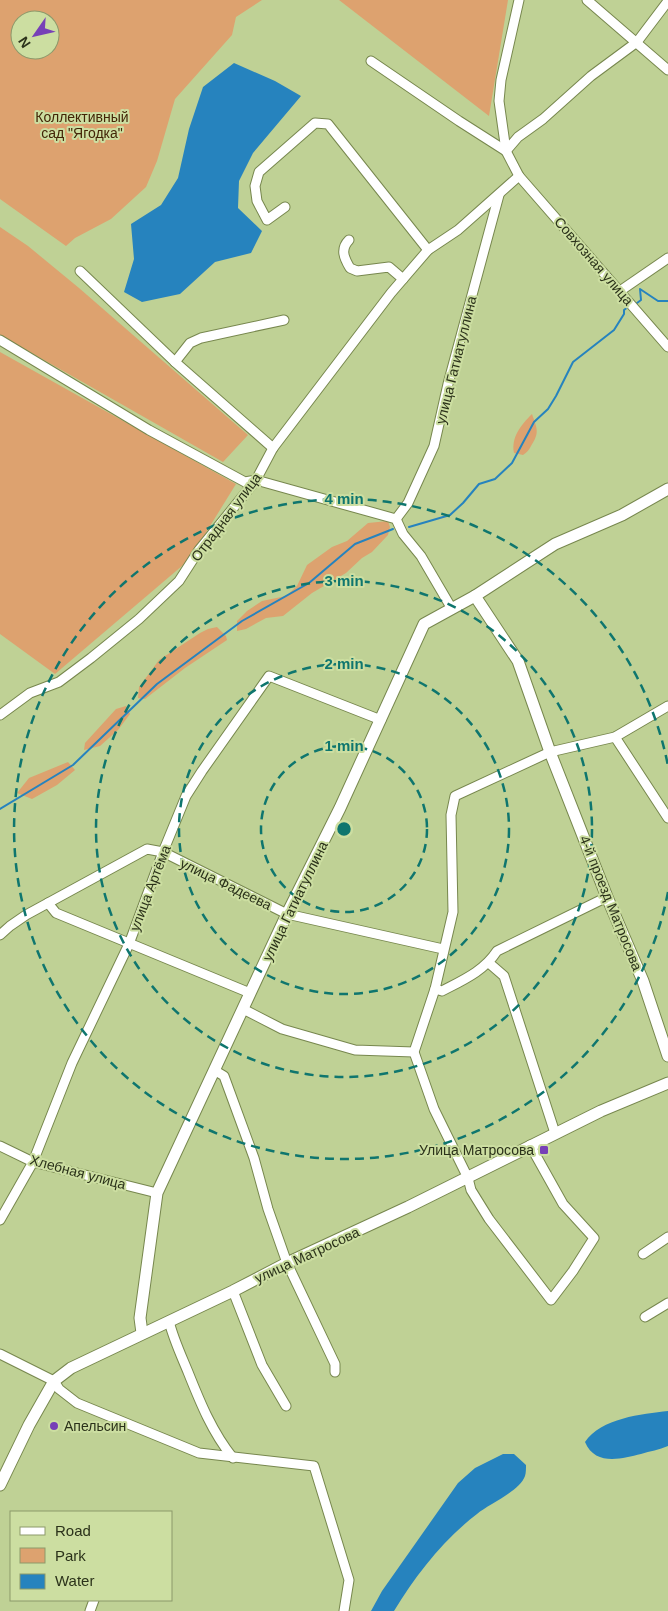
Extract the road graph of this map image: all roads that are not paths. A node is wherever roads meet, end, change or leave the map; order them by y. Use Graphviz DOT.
graph roads {
  1 [pos="518,0"];
  2 [pos="587,0"];
  3 [pos="668,1"];
  4 [pos="637,42"];
  5 [pos="371,61"];
  6 [pos="668,70"];
  7 [pos="506,151"];
  8 [pos="519,176"];
  9 [pos="500,194"];
  10 [pos="285,207"];
  11 [pos="349,240"];
  12 [pos="428,250"];
  13 [pos="668,258"];
  14 [pos="80,271"];
  15 [pos="403,279"];
  16 [pos="620,291"];
  17 [pos="284,320"];
  18 [pos="0,340"];
  19 [pos="668,346"];
  20 [pos="175,362"];
  21 [pos="273,448"];
  22 [pos="256,480"];
  23 [pos="668,489"];
  24 [pos="396,519"];
  25 [pos="475,596"];
  26 [pos="452,609"];
  27 [pos="668,706"];
  28 [pos="0,715"];
  29 [pos="381,720"];
  30 [pos="615,737"];
  31 [pos="550,752"];
  32 [pos="668,818"];
  33 [pos="163,852"];
  34 [pos="607,897"];
  35 [pos="48,903"];
  36 [pos="287,914"];
  37 [pos="0,935"];
  38 [pos="129,944"];
  39 [pos="443,949"];
  40 [pos="489,962"];
  41 [pos="435,989"];
  42 [pos="250,993"];
  43 [pos="243,1009"];
  44 [pos="414,1052"];
  45 [pos="668,1056"];
  46 [pos="214,1070"];
  47 [pos="668,1083"];
  48 [pos="555,1133"];
  49 [pos="0,1146"];
  50 [pos="530,1146"];
  51 [pos="33,1162"];
  52 [pos="468,1178"];
  53 [pos="157,1193"];
  54 [pos="0,1220"];
  55 [pos="668,1237"];
  56 [pos="644,1254"];
  57 [pos="287,1263"];
  58 [pos="233,1291"];
  59 [pos="668,1304"];
  60 [pos="645,1317"];
  61 [pos="169,1320"];
  62 [pos="142,1333"];
  63 [pos="0,1354"];
  64 [pos="335,1372"];
  65 [pos="54,1381"];
  66 [pos="286,1406"];
  67 [pos="233,1458"];
  68 [pos="0,1485"];
  69 [pos="344,1611"];
  1 -- 7 [label="street"];
  2 -- 4 [label="street"];
  3 -- 4 [label="street"];
  4 -- 6 [label="street"];
  4 -- 7 [label="street"];
  5 -- 7 [label="street"];
  7 -- 8 [label="street, Совхозная улица"];
  8 -- 9 [label="street, Отрадная улица"];
  8 -- 16 [label="street, Совхозная улица"];
  9 -- 12 [label="street, Отрадная улица"];
  9 -- 24 [label="street, улица Гатиатуллина"];
  10 -- 12 [label="street"];
  11 -- 15 [label="street"];
  12 -- 15 [label="street, Отрадная улица"];
  13 -- 16 [label="street"];
  14 -- 20 [label="street"];
  15 -- 21 [label="street, Отрадная улица"];
  16 -- 19 [label="street, Совхозная улица"];
  17 -- 20 [label="street"];
  18 -- 22 [label="street"];
  20 -- 21 [label="street"];
  21 -- 22 [label="street, Отрадная улица"];
  22 -- 24 [label="street"];
  22 -- 28 [label="street, Отрадная улица"];
  23 -- 25 [label="street, улица Гатиатуллина"];
  24 -- 26 [label="street"];
  25 -- 26 [label="street, улица Гатиатуллина"];
  25 -- 31 [label="street, 4-й проезд Матросова"];
  26 -- 29 [label="street, улица Гатиатуллина"];
  27 -- 30 [label="street"];
  29 -- 33 [label="street, улица Артёма"];
  29 -- 36 [label="street, улица Гатиатуллина"];
  30 -- 31 [label="street"];
  30 -- 32 [label="street"];
  31 -- 34 [label="street, 4-й проезд Матросова"];
  31 -- 39 [label="street"];
  33 -- 35 [label="street, улица Фадеева"];
  33 -- 36 [label="street, улица Фадеева"];
  33 -- 38 [label="street, улица Артёма"];
  34 -- 40 [label="street"];
  34 -- 45 [label="street, 4-й проезд Матросова"];
  35 -- 37 [label="street, улица Фадеева"];
  35 -- 38 [label="street"];
  36 -- 39 [label="street, улица Фадеева"];
  36 -- 42 [label="street, улица Гатиатуллина"];
  38 -- 42 [label="street"];
  38 -- 51 [label="street, улица Артёма"];
  39 -- 41 [label="street"];
  40 -- 41 [label="street"];
  40 -- 48 [label="street"];
  41 -- 44 [label="street"];
  42 -- 43 [label="street, улица Гатиатуллина"];
  43 -- 44 [label="street"];
  43 -- 46 [label="street, улица Гатиатуллина"];
  44 -- 52 [label="street"];
  46 -- 53 [label="street, улица Гатиатуллина"];
  46 -- 57 [label="street"];
  47 -- 48 [label="street, улица Матросова"];
  48 -- 50 [label="street, улица Матросова"];
  49 -- 51 [label="street, Хлебная улица"];
  50 -- 52 [label="street, улица Матросова"];
  50 -- 52 [label="street"];
  51 -- 53 [label="street, Хлебная улица"];
  51 -- 54 [label="street, улица Артёма"];
  52 -- 57 [label="street, улица Матросова"];
  53 -- 62 [label="street, улица Гатиатуллина"];
  55 -- 56 [label="street"];
  57 -- 58 [label="street, улица Матросова"];
  57 -- 64 [label="street"];
  58 -- 61 [label="street, улица Матросова"];
  58 -- 66 [label="street"];
  59 -- 60 [label="street"];
  61 -- 62 [label="street, улица Матросова"];
  61 -- 67 [label="street"];
  62 -- 65 [label="street, улица Матросова"];
  63 -- 65 [label="street"];
  65 -- 67 [label="street"];
  65 -- 68 [label="street, улица Матросова"];
  67 -- 69 [label="street"];
}
